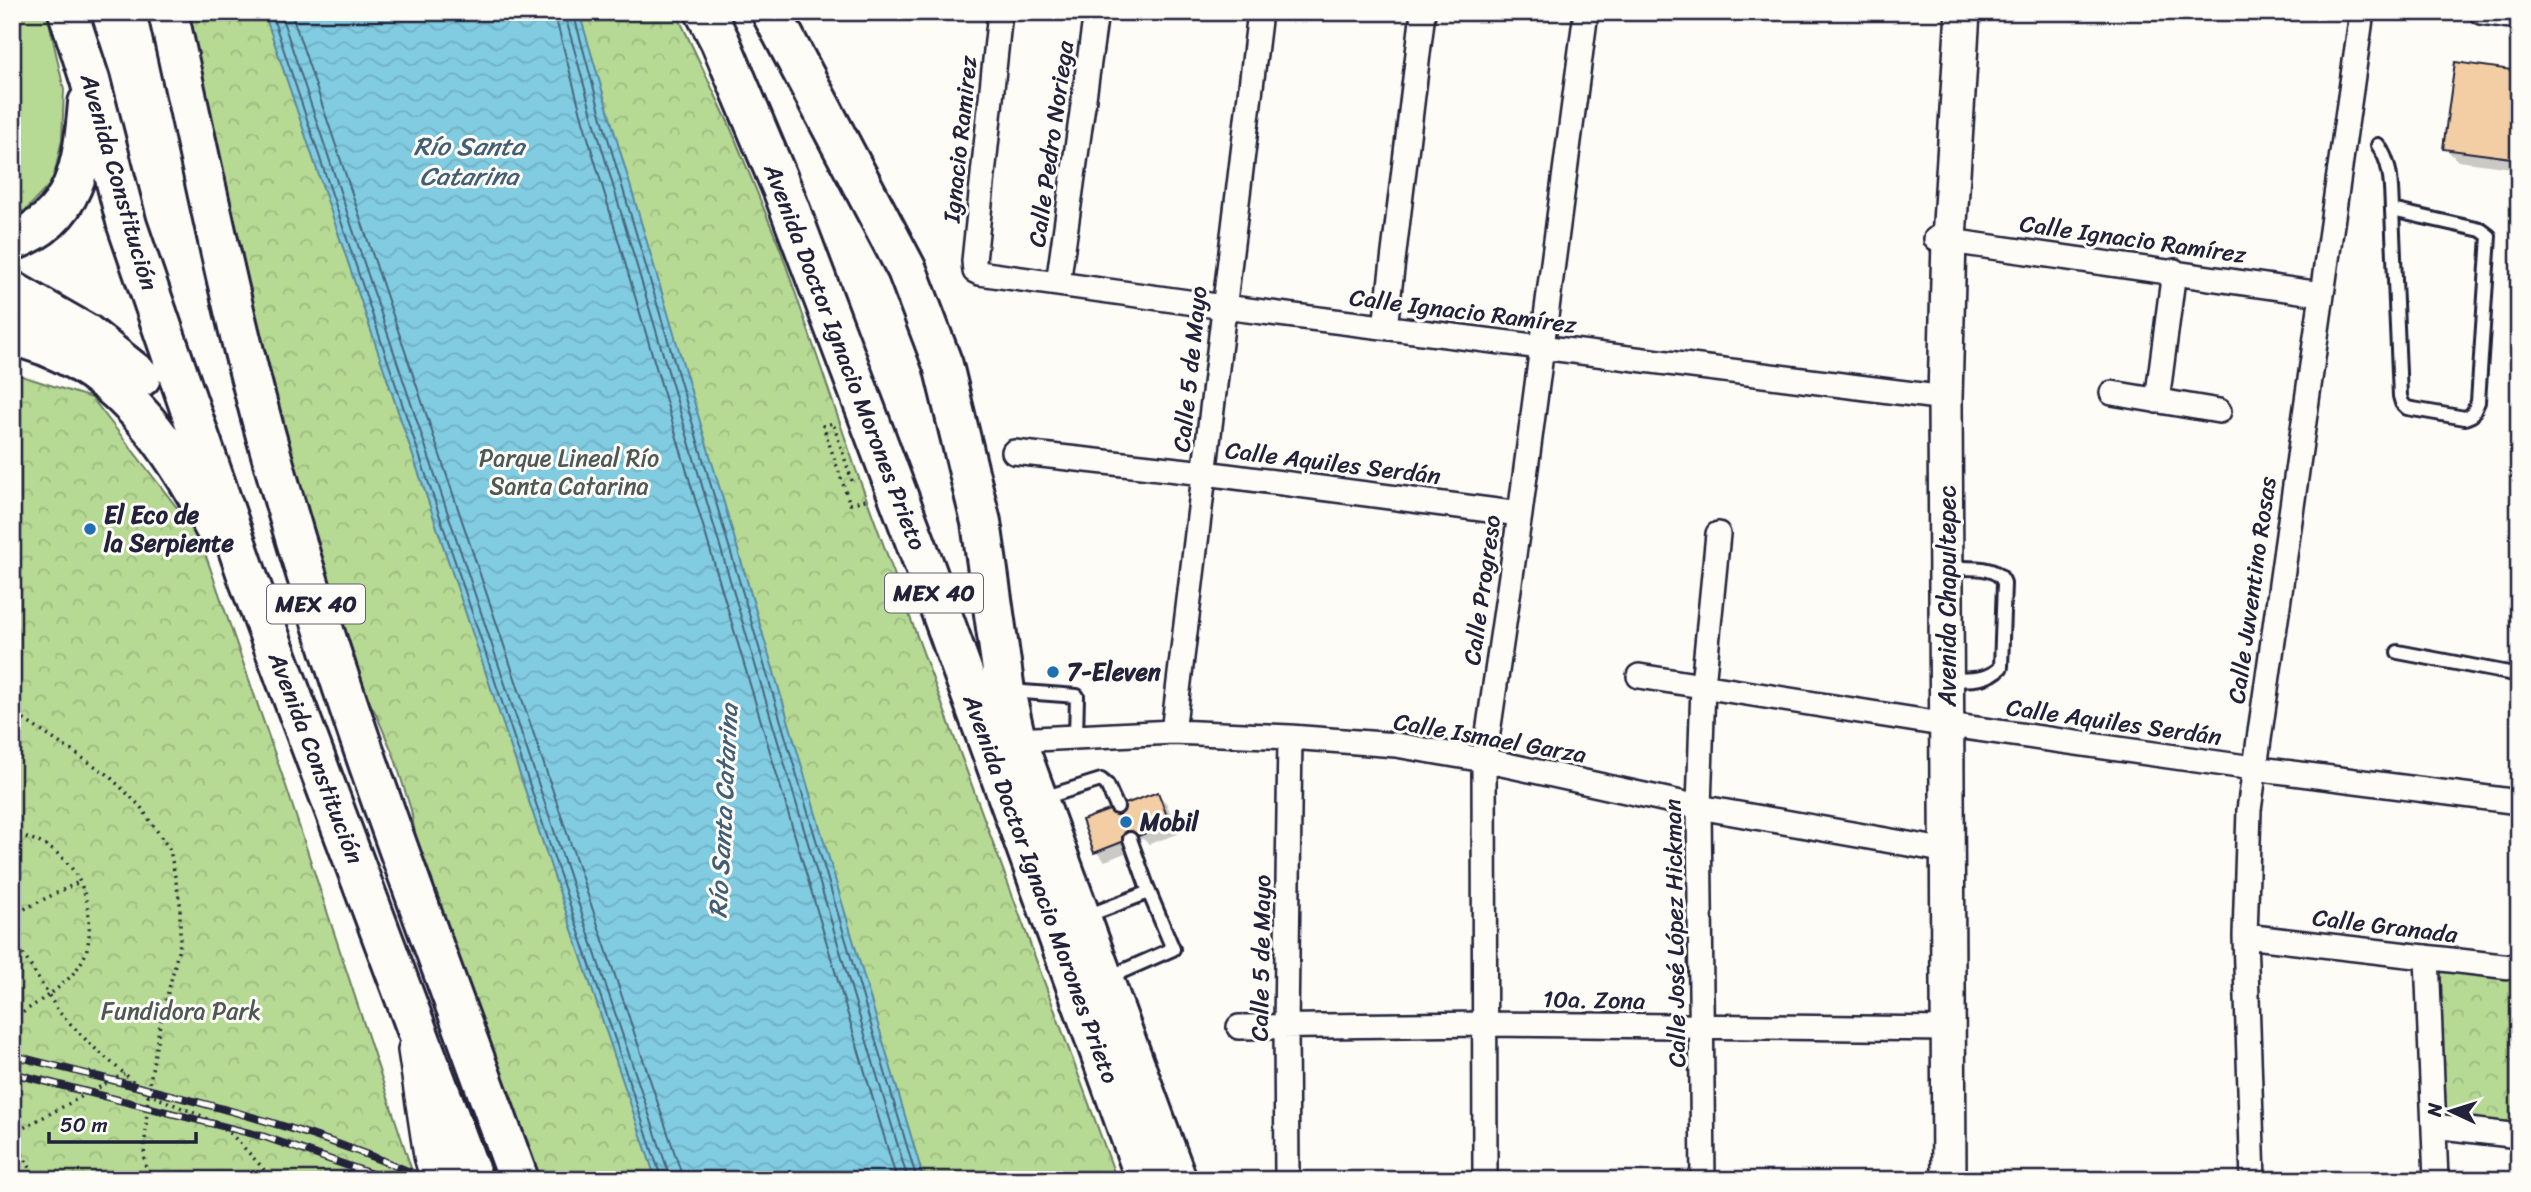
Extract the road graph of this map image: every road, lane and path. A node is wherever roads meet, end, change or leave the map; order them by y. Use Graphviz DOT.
graph roads {
  1 [pos="68,12"];
  2 [pos="168,12"];
  3 [pos="771,12"];
  4 [pos="794,12"];
  5 [pos="1000,12"];
  6 [pos="1096,12"];
  7 [pos="1260,12"];
  8 [pos="1423,12"];
  9 [pos="1586,12"];
  10 [pos="1948,12"];
  11 [pos="1963,12"];
  12 [pos="2362,12"];
  13 [pos="2481,12"];
  14 [pos="2519,16"];
  15 [pos="713,22"];
  16 [pos="90,80"];
  17 [pos="825,116"];
  18 [pos="2378,145"];
  19 [pos="2392,211"];
  20 [pos="1943,239"];
  21 [pos="12,241"];
  22 [pos="975,271"];
  23 [pos="2174,271"];
  24 [pos="1058,284"];
  25 [pos="12,291"];
  26 [pos="2321,294"];
  27 [pos="1224,307"];
  28 [pos="1385,327"];
  29 [pos="12,336"];
  30 [pos="1542,347"];
  31 [pos="2112,393"];
  32 [pos="1938,397"];
  33 [pos="2157,401"];
  34 [pos="2219,411"];
  35 [pos="1014,452"];
  36 [pos="1205,473"];
  37 [pos="215,477"];
  38 [pos="852,481"];
  39 [pos="850,505"];
  40 [pos="1520,514"];
  41 [pos="1718,534"];
  42 [pos="1940,568"];
  43 [pos="926,570"];
  44 [pos="248,578"];
  45 [pos="2398,652"];
  46 [pos="2519,675"];
  47 [pos="1639,676"];
  48 [pos="1941,681"];
  49 [pos="1703,685"];
  50 [pos="1006,691"];
  51 [pos="12,712"];
  52 [pos="1941,724"];
  53 [pos="1173,733"];
  54 [pos="1076,737"];
  55 [pos="1290,737"];
  56 [pos="1016,740"];
  57 [pos="1484,760"];
  58 [pos="2253,768"];
  59 [pos="376,783"];
  60 [pos="1037,800"];
  61 [pos="2519,802"];
  62 [pos="1117,807"];
  63 [pos="1699,807"];
  64 [pos="12,834"];
  65 [pos="1130,839"];
  66 [pos="1942,850"];
  67 [pos="81,881"];
  68 [pos="1149,892"];
  69 [pos="12,915"];
  70 [pos="1081,919"];
  71 [pos="12,936"];
  72 [pos="2245,936"];
  73 [pos="2427,957"];
  74 [pos="2519,968"];
  75 [pos="1103,980"];
  76 [pos="48,995"];
  77 [pos="12,1021"];
  78 [pos="1485,1024"];
  79 [pos="1239,1027"];
  80 [pos="1286,1027"];
  81 [pos="1703,1027"];
  82 [pos="1942,1029"];
  83 [pos="124,1074"];
  84 [pos="148,1094"];
  85 [pos="2434,1126"];
  86 [pos="12,1134"];
  87 [pos="2519,1136"];
  88 [pos="12,1144"];
  89 [pos="459,1174"];
  90 [pos="37,1180"];
  91 [pos="148,1180"];
  92 [pos="271,1180"];
  93 [pos="519,1180"];
  94 [pos="1146,1180"];
  95 [pos="1177,1180"];
  96 [pos="1287,1180"];
  97 [pos="1485,1180"];
  98 [pos="1703,1180"];
  99 [pos="1936,1180"];
  100 [pos="1949,1180"];
  101 [pos="2253,1180"];
  102 [pos="2436,1180"];
  1 -- 16 [label="highway, Avenida Constitución / MEX 40"];
  2 -- 59 [label="highway, Avenida Constitución / MEX 40"];
  3 -- 17 [label="highway, Avenida Doctor Ignacio Morones Prieto / MEX 40"];
  4 -- 17 [label="highway"];
  5 -- 22 [label="street, Ignacio Ramirez"];
  6 -- 24 [label="street, Calle Pedro Noriega"];
  7 -- 27 [label="street, Calle 5 de Mayo"];
  8 -- 28 [label="street"];
  9 -- 30 [label="street, Calle Progreso"];
  10 -- 20 [label="main road"];
  11 -- 20 [label="main road, Avenida Chapultepec"];
  12 -- 26 [label="street, Calle Juventino Rosas"];
  13 -- 14 [label="street"];
  15 -- 43 [label="highway, Avenida Doctor Ignacio Morones Prieto / MEX 40"];
  16 -- 21 [label="highway"];
  16 -- 37 [label="highway, Avenida Constitución / MEX 40"];
  17 -- 50 [label="highway, Avenida Doctor Ignacio Morones Prieto / MEX 40"];
  18 -- 19 [label="lane"];
  19 -- 19 [label="lane"];
  20 -- 23 [label="street, Calle Ignacio Ramírez"];
  20 -- 32 [label="main road, Avenida Chapultepec"];
  22 -- 24 [label="street, Calle Ignacio Ramírez"];
  23 -- 26 [label="street, Calle Ignacio Ramírez"];
  23 -- 33 [label="street"];
  24 -- 27 [label="street, Calle Ignacio Ramírez"];
  25 -- 37 [label="highway"];
  26 -- 58 [label="street, Calle Juventino Rosas"];
  27 -- 28 [label="street, Calle Ignacio Ramírez"];
  27 -- 36 [label="street, Calle 5 de Mayo"];
  28 -- 30 [label="street, Calle Ignacio Ramírez"];
  29 -- 44 [label="highway"];
  30 -- 32 [label="street, Calle Ignacio Ramírez"];
  30 -- 40 [label="street, Calle Progreso"];
  31 -- 33 [label="street"];
  32 -- 42 [label="main road, Avenida Chapultepec"];
  33 -- 34 [label="street"];
  35 -- 36 [label="street, Calle Aquiles Serdán"];
  36 -- 40 [label="street, Calle Aquiles Serdán"];
  36 -- 53 [label="street, Calle 5 de Mayo"];
  37 -- 44 [label="highway, Avenida Constitución / MEX 40"];
  38 -- 39 [label="path"];
  40 -- 57 [label="street, Calle Progreso"];
  41 -- 49 [label="street, Calle José López Hickman"];
  42 -- 48 [label="main road, Avenida Chapultepec"];
  42 -- 48 [label="lane"];
  43 -- 50 [label="highway"];
  43 -- 94 [label="highway, Avenida Doctor Ignacio Morones Prieto / MEX 40"];
  44 -- 89 [label="highway, Avenida Constitución / MEX 40"];
  45 -- 46 [label="lane"];
  47 -- 49 [label="street, Calle Aquiles Serdán"];
  48 -- 52 [label="main road, Avenida Chapultepec"];
  49 -- 52 [label="street, Calle Aquiles Serdán"];
  49 -- 63 [label="street, Calle José López Hickman"];
  50 -- 54 [label="lane"];
  50 -- 56 [label="highway, Avenida Doctor Ignacio Morones Prieto / MEX 40"];
  51 -- 84 [label="path"];
  52 -- 58 [label="street, Calle Aquiles Serdán"];
  52 -- 66 [label="main road, Avenida Chapultepec"];
  53 -- 54 [label="street, Calle Ismael Garza"];
  53 -- 55 [label="street, Calle Ismael Garza"];
  54 -- 56 [label="street, Calle Ismael Garza"];
  55 -- 57 [label="street, Calle Ismael Garza"];
  55 -- 80 [label="street, Calle 5 de Mayo"];
  56 -- 60 [label="highway, Avenida Doctor Ignacio Morones Prieto / MEX 40"];
  57 -- 63 [label="street, Calle Ismael Garza"];
  57 -- 78 [label="street, Calle Progreso"];
  58 -- 61 [label="street, Calle Aquiles Serdán"];
  58 -- 72 [label="street, Calle Juventino Rosas"];
  59 -- 89 [label="highway"];
  59 -- 93 [label="highway, Avenida Constitución / MEX 40"];
  60 -- 62 [label="lane"];
  60 -- 70 [label="highway, Avenida Doctor Ignacio Morones Prieto / MEX 40"];
  63 -- 66 [label="street, Calle Ismael Garza"];
  63 -- 81 [label="street, Calle José López Hickman"];
  64 -- 67 [label="path"];
  65 -- 68 [label="lane"];
  66 -- 82 [label="main road, Avenida Chapultepec"];
  67 -- 69 [label="path"];
  67 -- 76 [label="path"];
  68 -- 70 [label="lane"];
  68 -- 75 [label="lane"];
  70 -- 75 [label="highway, Avenida Doctor Ignacio Morones Prieto / MEX 40"];
  71 -- 76 [label="path"];
  72 -- 73 [label="street, Calle Granada"];
  72 -- 101 [label="street, Calle Juventino Rosas"];
  73 -- 74 [label="street, Calle Granada"];
  73 -- 85 [label="street"];
  75 -- 95 [label="highway, Avenida Doctor Ignacio Morones Prieto / MEX 40"];
  76 -- 77 [label="path"];
  76 -- 83 [label="path"];
  78 -- 80 [label="street, 10a. Zona"];
  78 -- 81 [label="street, 10a. Zona"];
  78 -- 97 [label="street, Calle Progreso"];
  79 -- 80 [label="street, 10a. Zona"];
  80 -- 96 [label="street, Calle 5 de Mayo"];
  81 -- 82 [label="street, 10a. Zona"];
  81 -- 98 [label="street, Calle José López Hickman"];
  82 -- 99 [label="main road"];
  82 -- 100 [label="main road, Avenida Chapultepec"];
  83 -- 84 [label="path"];
  83 -- 86 [label="path"];
  84 -- 91 [label="path"];
  84 -- 92 [label="path"];
  85 -- 87 [label="street"];
  85 -- 102 [label="street"];
  88 -- 90 [label="path"];
}
